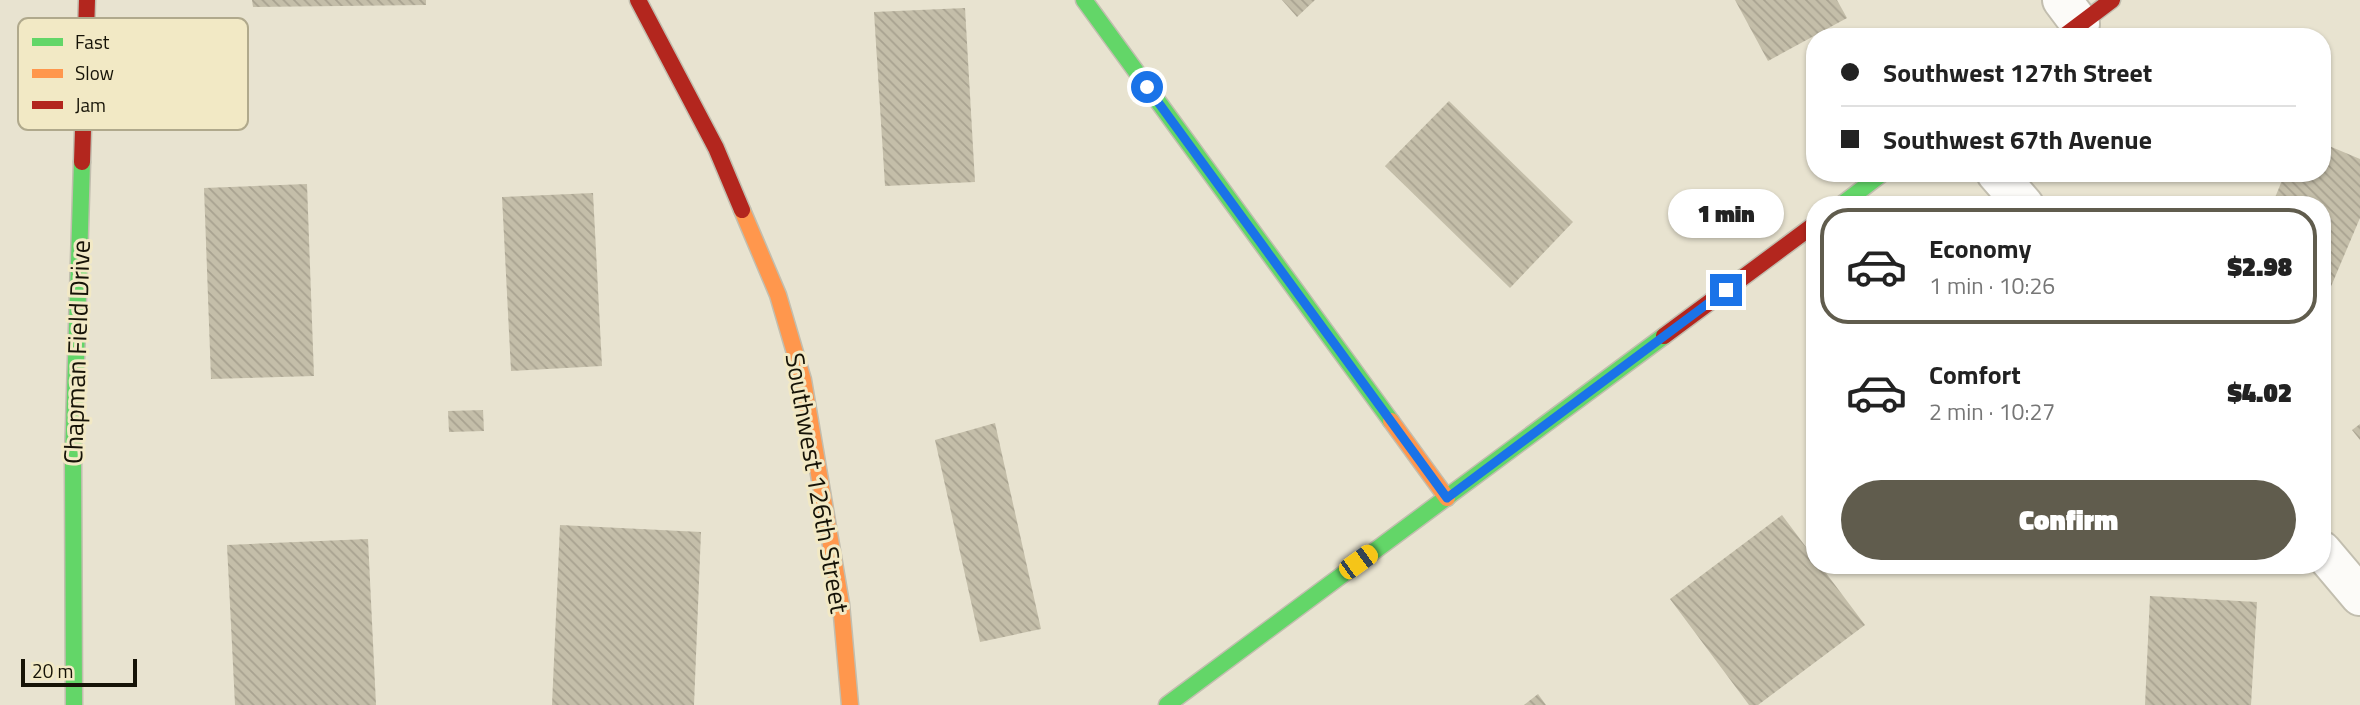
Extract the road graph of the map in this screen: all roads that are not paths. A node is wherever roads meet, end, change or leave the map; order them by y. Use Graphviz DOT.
graph roads {
  1 [pos="87,0"];
  2 [pos="638,0"];
  3 [pos="1084,0"];
  4 [pos="2112,0"];
  5 [pos="86,18"];
  6 [pos="2068,20"];
  7 [pos="83,130"];
  8 [pos="1871,182"];
  9 [pos="2004,182"];
  10 [pos="1853,196"];
  11 [pos="2016,196"];
  12 [pos="1806,231"];
  13 [pos="1447,498"];
  14 [pos="2331,562"];
  15 [pos="2360,596"];
  16 [pos="74,705"];
  17 [pos="850,705"];
  18 [pos="1167,705"];
  1 -- 5 [label="street, Chapman Field Drive"];
  2 -- 17 [label="street, Southwest 126th Street"];
  3 -- 13 [label="street"];
  4 -- 6 [label="street"];
  7 -- 16 [label="street, Chapman Field Drive"];
  8 -- 10 [label="street"];
  9 -- 11 [label="street"];
  12 -- 13 [label="street"];
  13 -- 18 [label="street"];
  14 -- 15 [label="street"];
}
